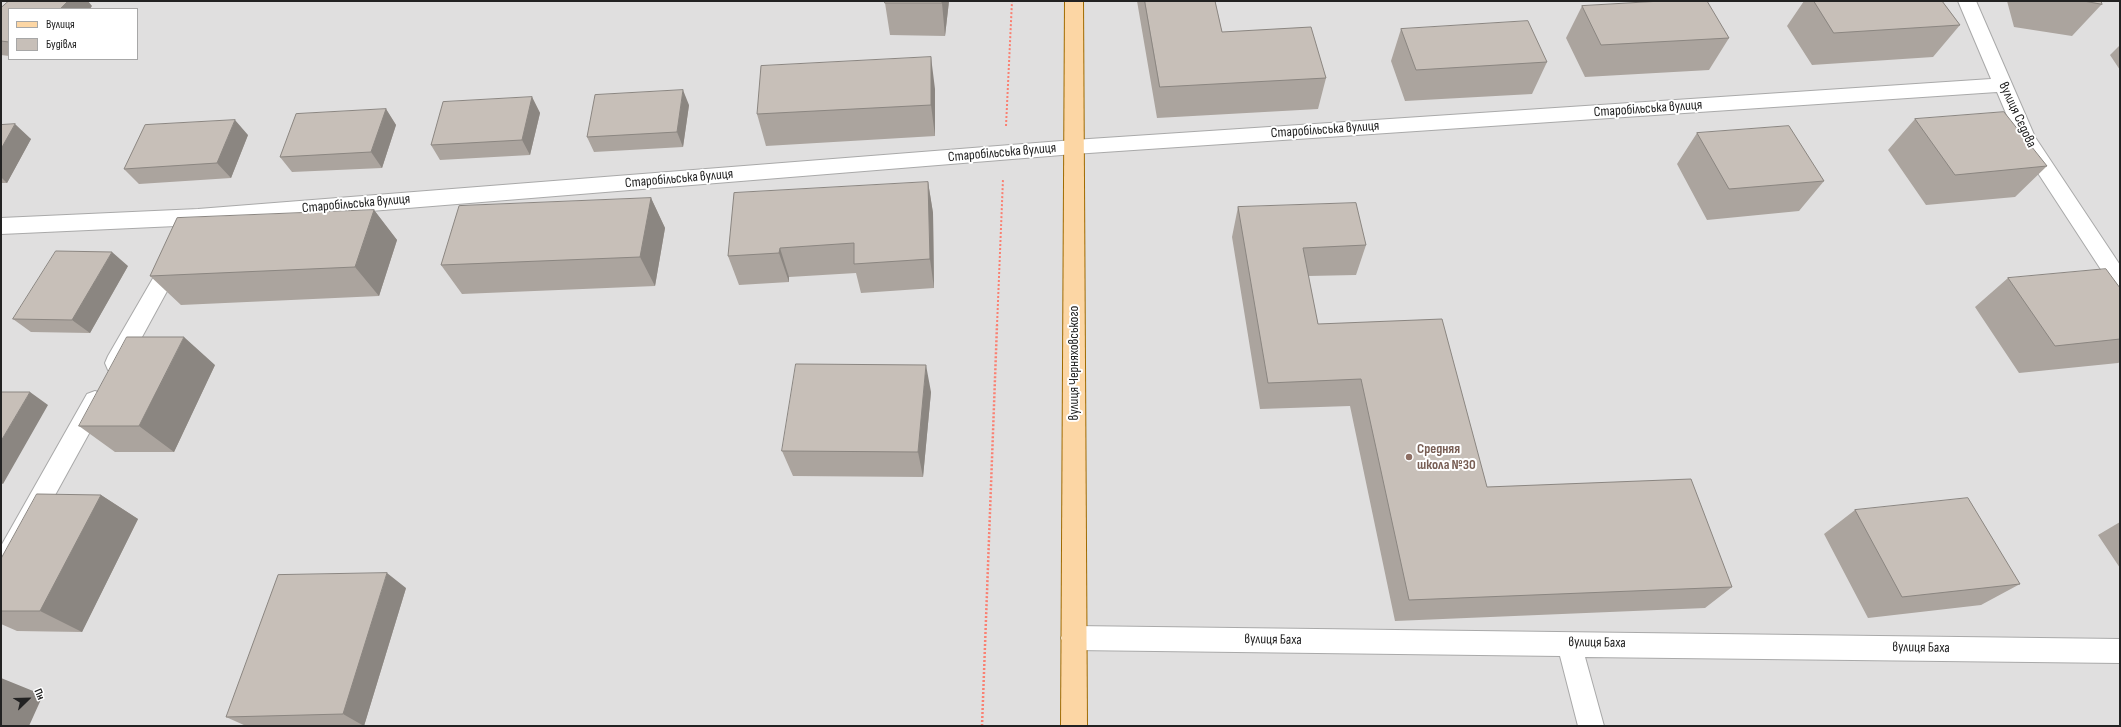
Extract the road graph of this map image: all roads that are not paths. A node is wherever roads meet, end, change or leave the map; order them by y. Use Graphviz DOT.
graph roads {
  1 [pos="1074,1"];
  2 [pos="1967,1"];
  3 [pos="2003,85"];
  4 [pos="1074,147"];
  5 [pos="198,217"];
  6 [pos="1,226"];
  7 [pos="2120,282"];
  8 [pos="1,569"];
  9 [pos="1074,638"];
  10 [pos="1569,643"];
  11 [pos="2120,650"];
  12 [pos="1074,726"];
  13 [pos="1591,726"];
  1 -- 4 [label="main road, вулиця Черняховського"];
  2 -- 3 [label="street, вулиця Сєдова"];
  3 -- 4 [label="street, Старобільська вулиця"];
  3 -- 7 [label="street, вулиця Сєдова"];
  4 -- 5 [label="street, Старобільська вулиця"];
  4 -- 9 [label="main road, вулиця Черняховського"];
  5 -- 6 [label="street, Старобільська вулиця"];
  5 -- 8 [label="street"];
  9 -- 10 [label="street, вулиця Баха"];
  9 -- 12 [label="main road, вулиця Черняховського"];
  10 -- 11 [label="street, вулиця Баха"];
  10 -- 13 [label="street"];
}
